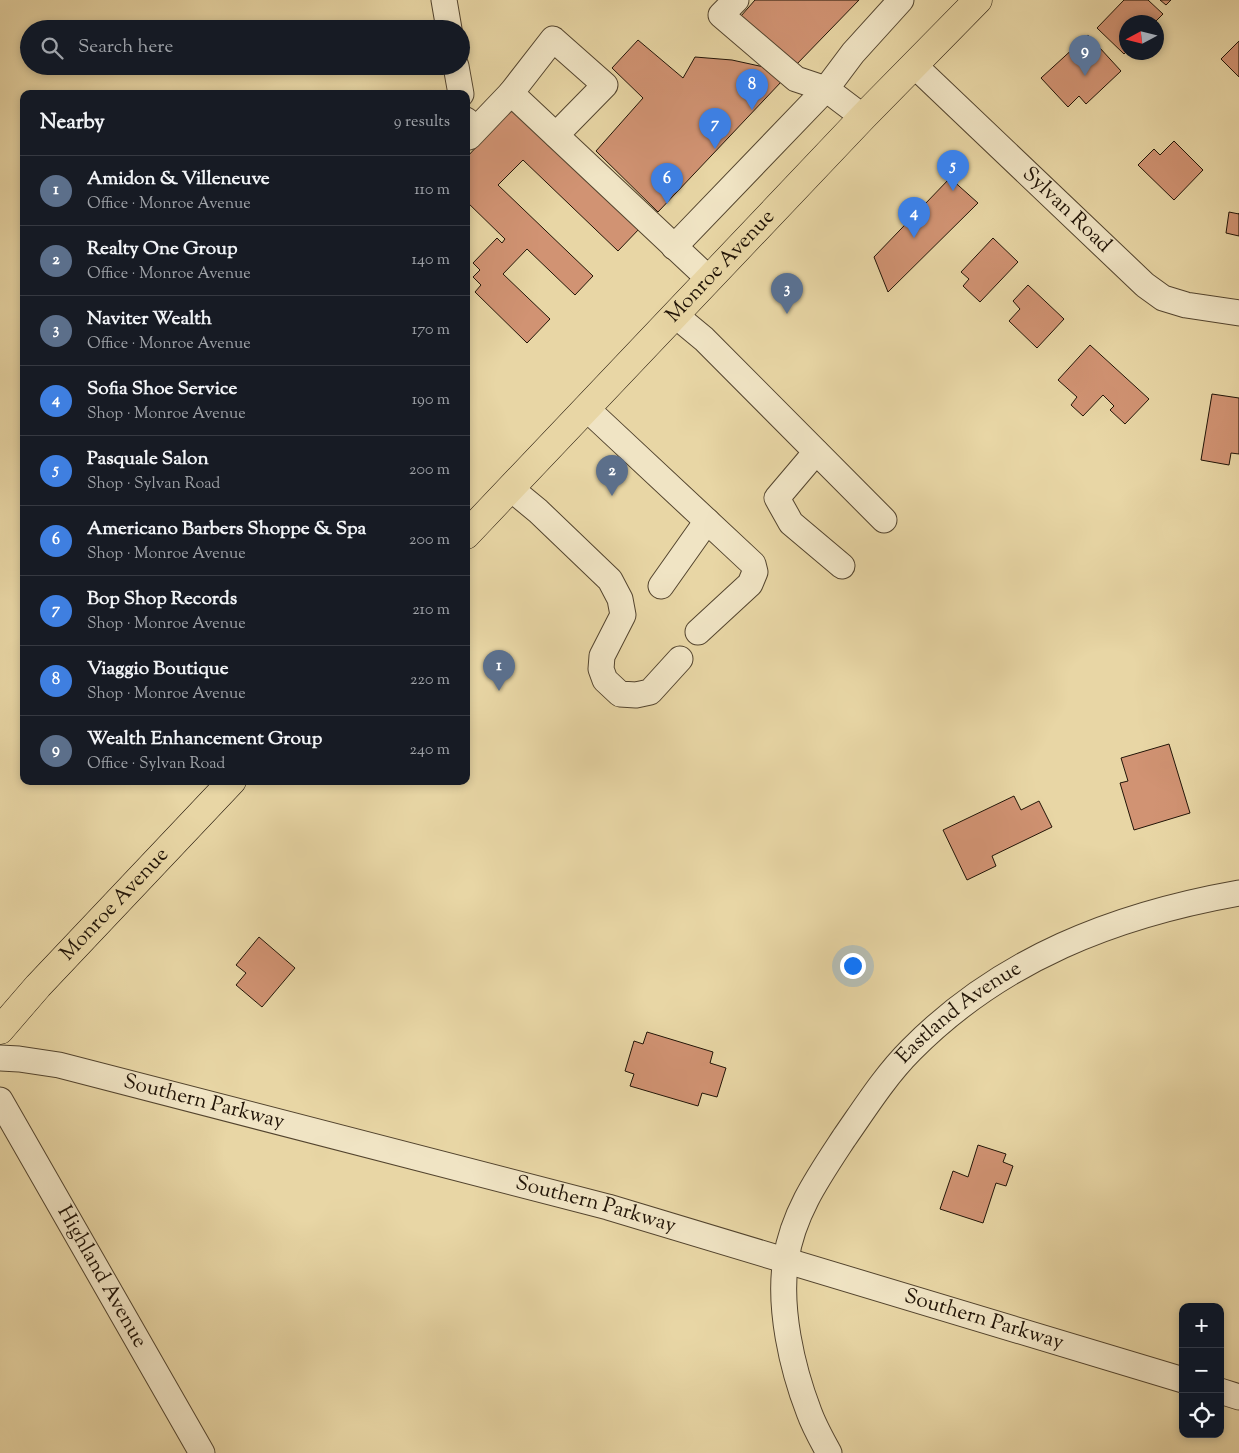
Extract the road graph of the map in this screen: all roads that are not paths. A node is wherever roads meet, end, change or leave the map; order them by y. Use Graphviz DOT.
graph roads {
  1 [pos="444,0"];
  2 [pos="736,0"];
  3 [pos="901,0"];
  4 [pos="978,0"];
  5 [pos="447,20"];
  6 [pos="915,66"];
  7 [pos="458,75"];
  8 [pos="826,89"];
  9 [pos="460,90"];
  10 [pos="511,93"];
  11 [pos="863,117"];
  12 [pos="556,135"];
  13 [pos="470,136"];
  14 [pos="674,247"];
  15 [pos="709,279"];
  16 [pos="1239,313"];
  17 [pos="675,315"];
  18 [pos="586,408"];
  19 [pos="816,452"];
  20 [pos="510,488"];
  21 [pos="884,520"];
  22 [pos="707,521"];
  23 [pos="470,531"];
  24 [pos="842,566"];
  25 [pos="661,586"];
  26 [pos="698,632"];
  27 [pos="680,659"];
  28 [pos="228,785"];
  29 [pos="1239,892"];
  30 [pos="0,1030"];
  31 [pos="0,1058"];
  32 [pos="0,1100"];
  33 [pos="785,1260"];
  34 [pos="1179,1379"];
  35 [pos="1224,1392"];
  36 [pos="1239,1397"];
  37 [pos="202,1453"];
  38 [pos="829,1453"];
  1 -- 5 [label="street"];
  2 -- 8 [label="street"];
  3 -- 8 [label="street"];
  4 -- 6 [label="main road, Monroe Avenue"];
  6 -- 11 [label="main road, Monroe Avenue"];
  6 -- 16 [label="street, Sylvan Road"];
  7 -- 9 [label="street"];
  8 -- 11 [label="street"];
  8 -- 14 [label="street"];
  10 -- 12 [label="street"];
  10 -- 12 [label="street"];
  10 -- 13 [label="street"];
  11 -- 15 [label="main road, Monroe Avenue"];
  12 -- 14 [label="street"];
  14 -- 15 [label="street"];
  15 -- 17 [label="main road, Monroe Avenue"];
  17 -- 18 [label="main road, Monroe Avenue"];
  17 -- 19 [label="street"];
  18 -- 20 [label="main road, Monroe Avenue"];
  18 -- 22 [label="street"];
  19 -- 21 [label="street"];
  19 -- 24 [label="street"];
  20 -- 23 [label="main road, Monroe Avenue"];
  20 -- 27 [label="street"];
  22 -- 25 [label="street"];
  22 -- 26 [label="street"];
  28 -- 30 [label="main road, Monroe Avenue"];
  29 -- 33 [label="street, Eastland Avenue"];
  31 -- 33 [label="street, Southern Parkway"];
  32 -- 37 [label="street, Highland Avenue"];
  33 -- 34 [label="street, Southern Parkway"];
  33 -- 38 [label="street, Eastland Avenue"];
  35 -- 36 [label="street"];
}
